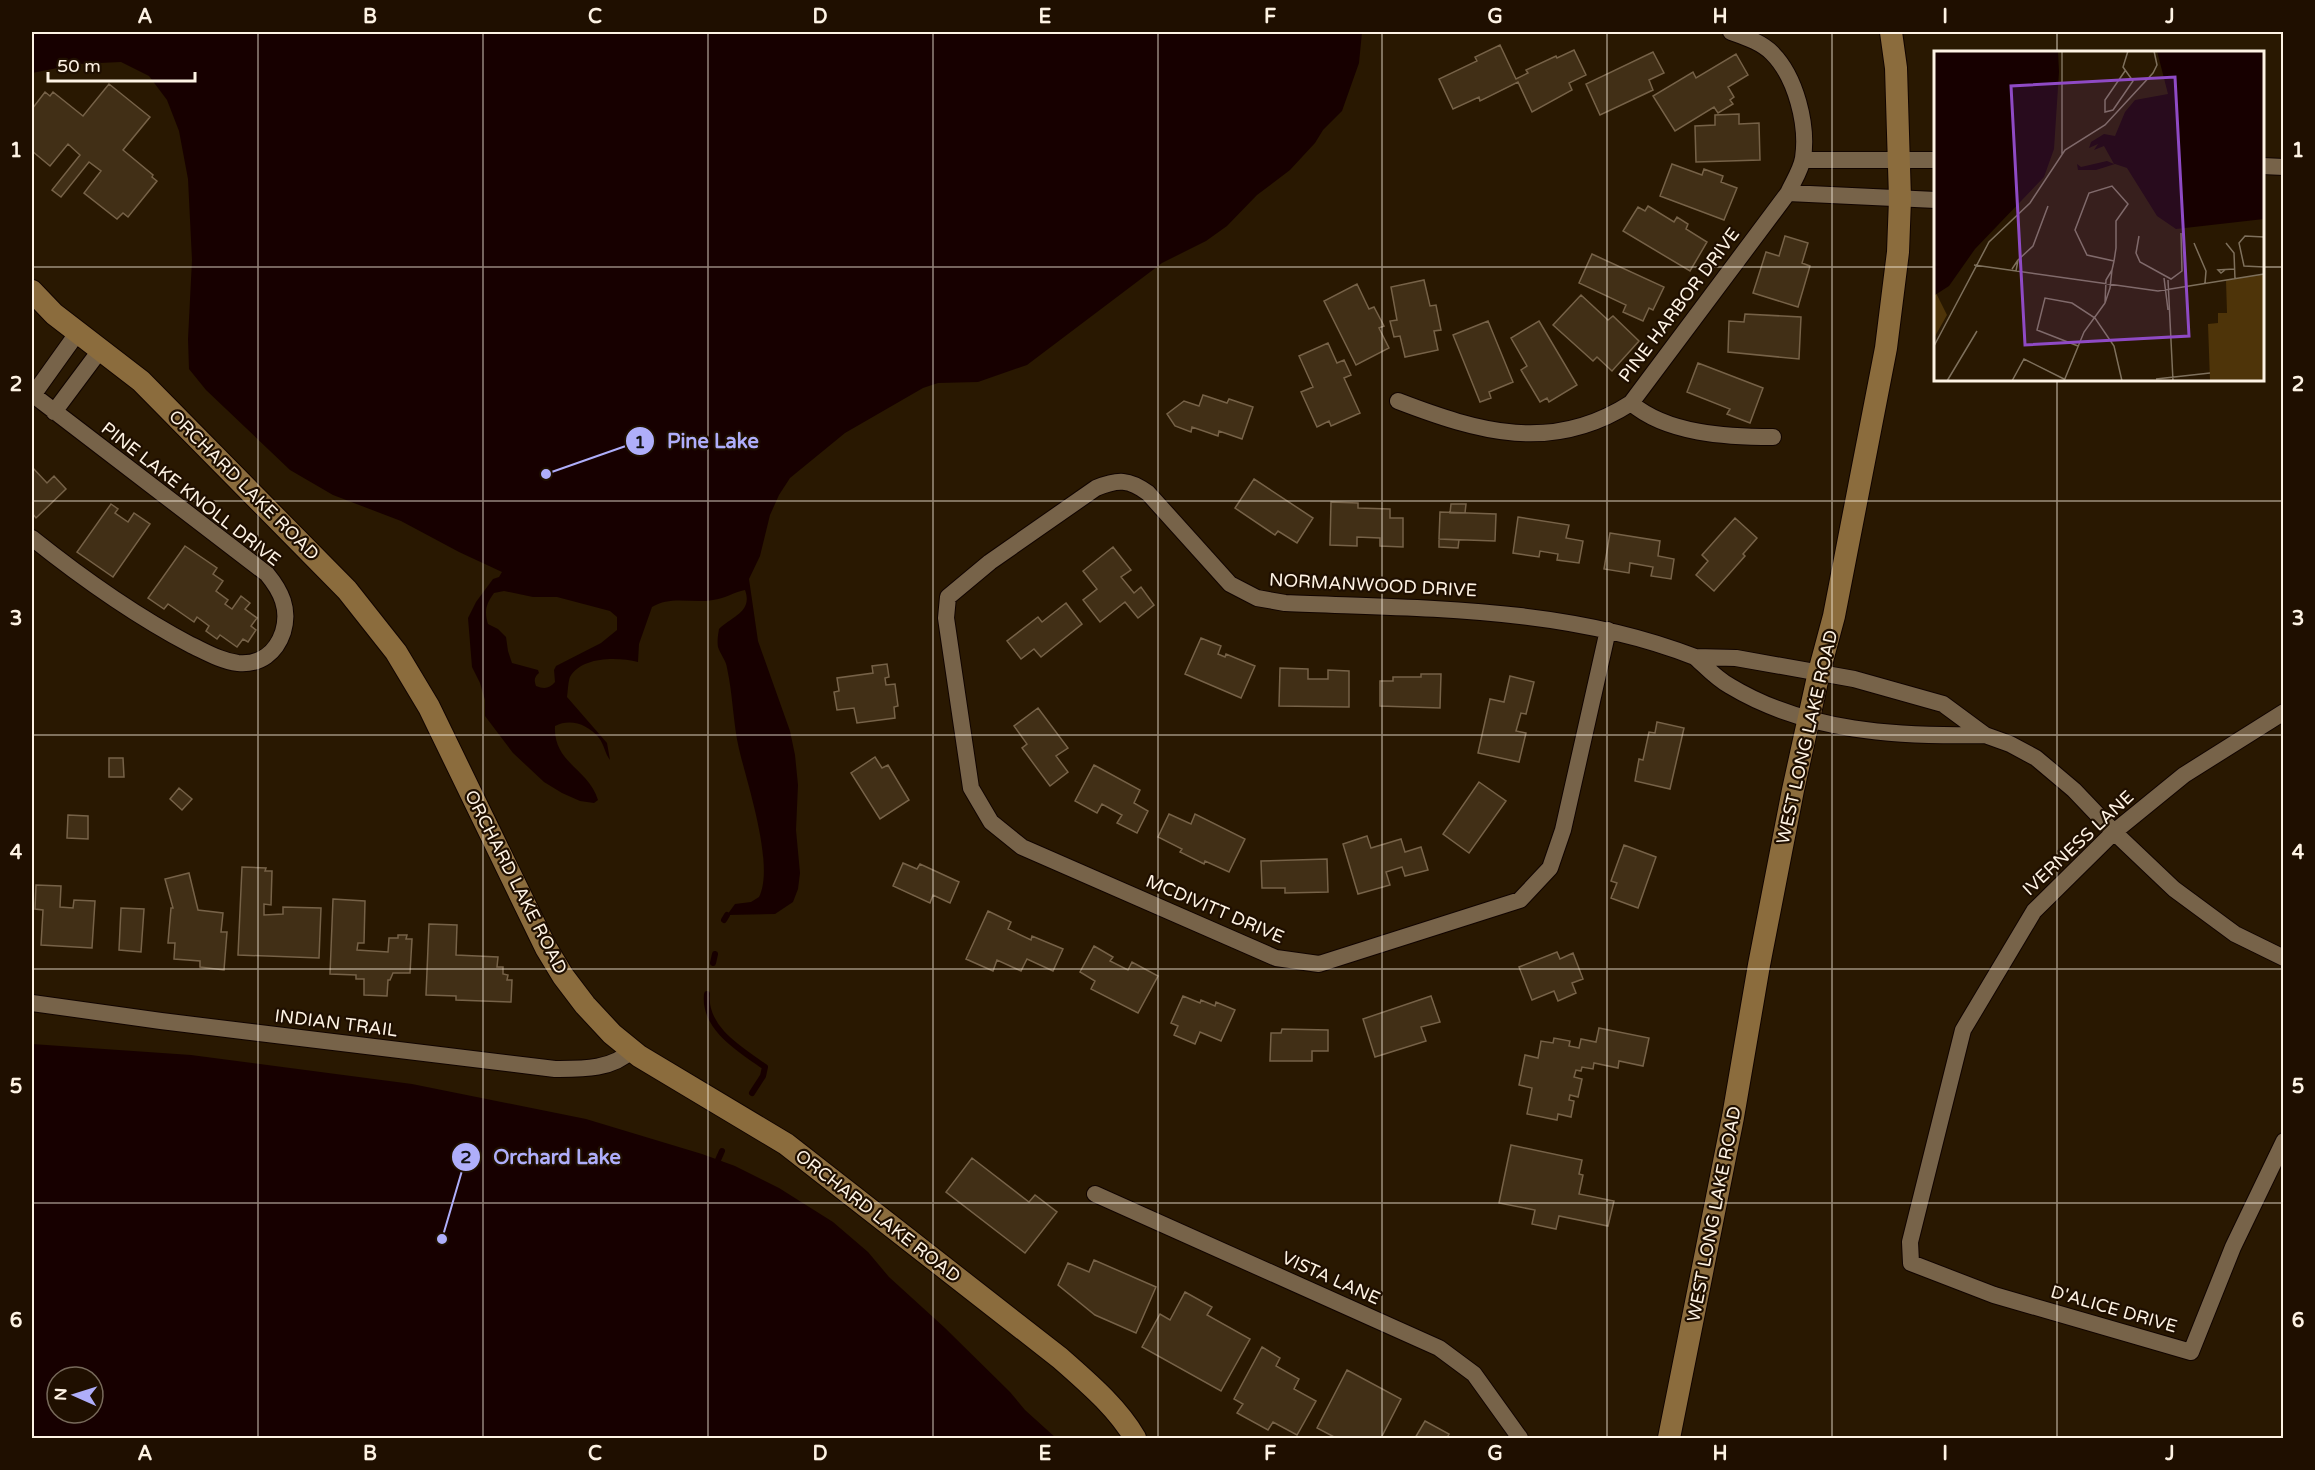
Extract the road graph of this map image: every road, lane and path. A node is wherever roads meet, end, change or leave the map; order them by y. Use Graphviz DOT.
graph roads {
  1 [pos="1731,32"];
  2 [pos="1891,32"];
  3 [pos="1900,159"];
  4 [pos="1803,160"];
  5 [pos="1934,160"];
  6 [pos="2264,166"];
  7 [pos="2283,167"];
  8 [pos="1788,193"];
  9 [pos="1900,199"];
  10 [pos="1934,200"];
  11 [pos="32,291"];
  12 [pos="78,332"];
  13 [pos="101,349"];
  14 [pos="32,395"];
  15 [pos="1398,401"];
  16 [pos="1631,403"];
  17 [pos="54,412"];
  18 [pos="1773,437"];
  19 [pos="32,538"];
  20 [pos="948,597"];
  21 [pos="1608,630"];
  22 [pos="1695,657"];
  23 [pos="1819,672"];
  24 [pos="2283,711"];
  25 [pos="1809,718"];
  26 [pos="1984,735"];
  27 [pos="2114,832"];
  28 [pos="2283,958"];
  29 [pos="32,1003"];
  30 [pos="632,1050"];
  31 [pos="2283,1141"];
  32 [pos="1095,1194"];
  33 [pos="1911,1263"];
  34 [pos="1671,1429"];
  35 [pos="1135,1438"];
  36 [pos="1520,1438"];
  1 -- 4 [label="street, PINE HARBOR DRIVE"];
  2 -- 3 [label="main road, WEST LONG LAKE ROAD"];
  3 -- 4 [label="street"];
  3 -- 5 [label="street"];
  3 -- 9 [label="main road, WEST LONG LAKE ROAD"];
  4 -- 8 [label="street, PINE HARBOR DRIVE"];
  6 -- 7 [label="street"];
  8 -- 9 [label="street"];
  8 -- 16 [label="street, PINE HARBOR DRIVE"];
  9 -- 10 [label="street"];
  9 -- 23 [label="main road, WEST LONG LAKE ROAD"];
  11 -- 12 [label="main road, ORCHARD LAKE ROAD"];
  12 -- 13 [label="main road, ORCHARD LAKE ROAD"];
  12 -- 14 [label="street"];
  13 -- 17 [label="street"];
  13 -- 30 [label="main road, ORCHARD LAKE ROAD"];
  14 -- 17 [label="street, PINE LAKE KNOLL DRIVE"];
  15 -- 16 [label="street, PINE HARBOR DRIVE"];
  16 -- 18 [label="street"];
  17 -- 19 [label="street, PINE LAKE KNOLL DRIVE"];
  20 -- 21 [label="street, NORMANWOOD DRIVE"];
  20 -- 21 [label="street, MCDIVITT DRIVE"];
  21 -- 22 [label="street, NORMANWOOD DRIVE"];
  22 -- 23 [label="street, NORMANWOOD DRIVE"];
  22 -- 25 [label="street, NORMANWOOD DRIVE"];
  23 -- 25 [label="main road, WEST LONG LAKE ROAD"];
  23 -- 26 [label="street, NORMANWOOD DRIVE"];
  24 -- 27 [label="street, IVERNESS LANE"];
  25 -- 26 [label="street, NORMANWOOD DRIVE"];
  25 -- 34 [label="main road, WEST LONG LAKE ROAD"];
  26 -- 27 [label="street, NORMANWOOD DRIVE"];
  27 -- 28 [label="street, NORMANWOOD DRIVE"];
  27 -- 33 [label="street, IVERNESS LANE"];
  29 -- 30 [label="street, INDIAN TRAIL"];
  30 -- 35 [label="main road, ORCHARD LAKE ROAD"];
  31 -- 33 [label="street, D'ALICE DRIVE"];
  32 -- 36 [label="street, VISTA LANE"];
}
